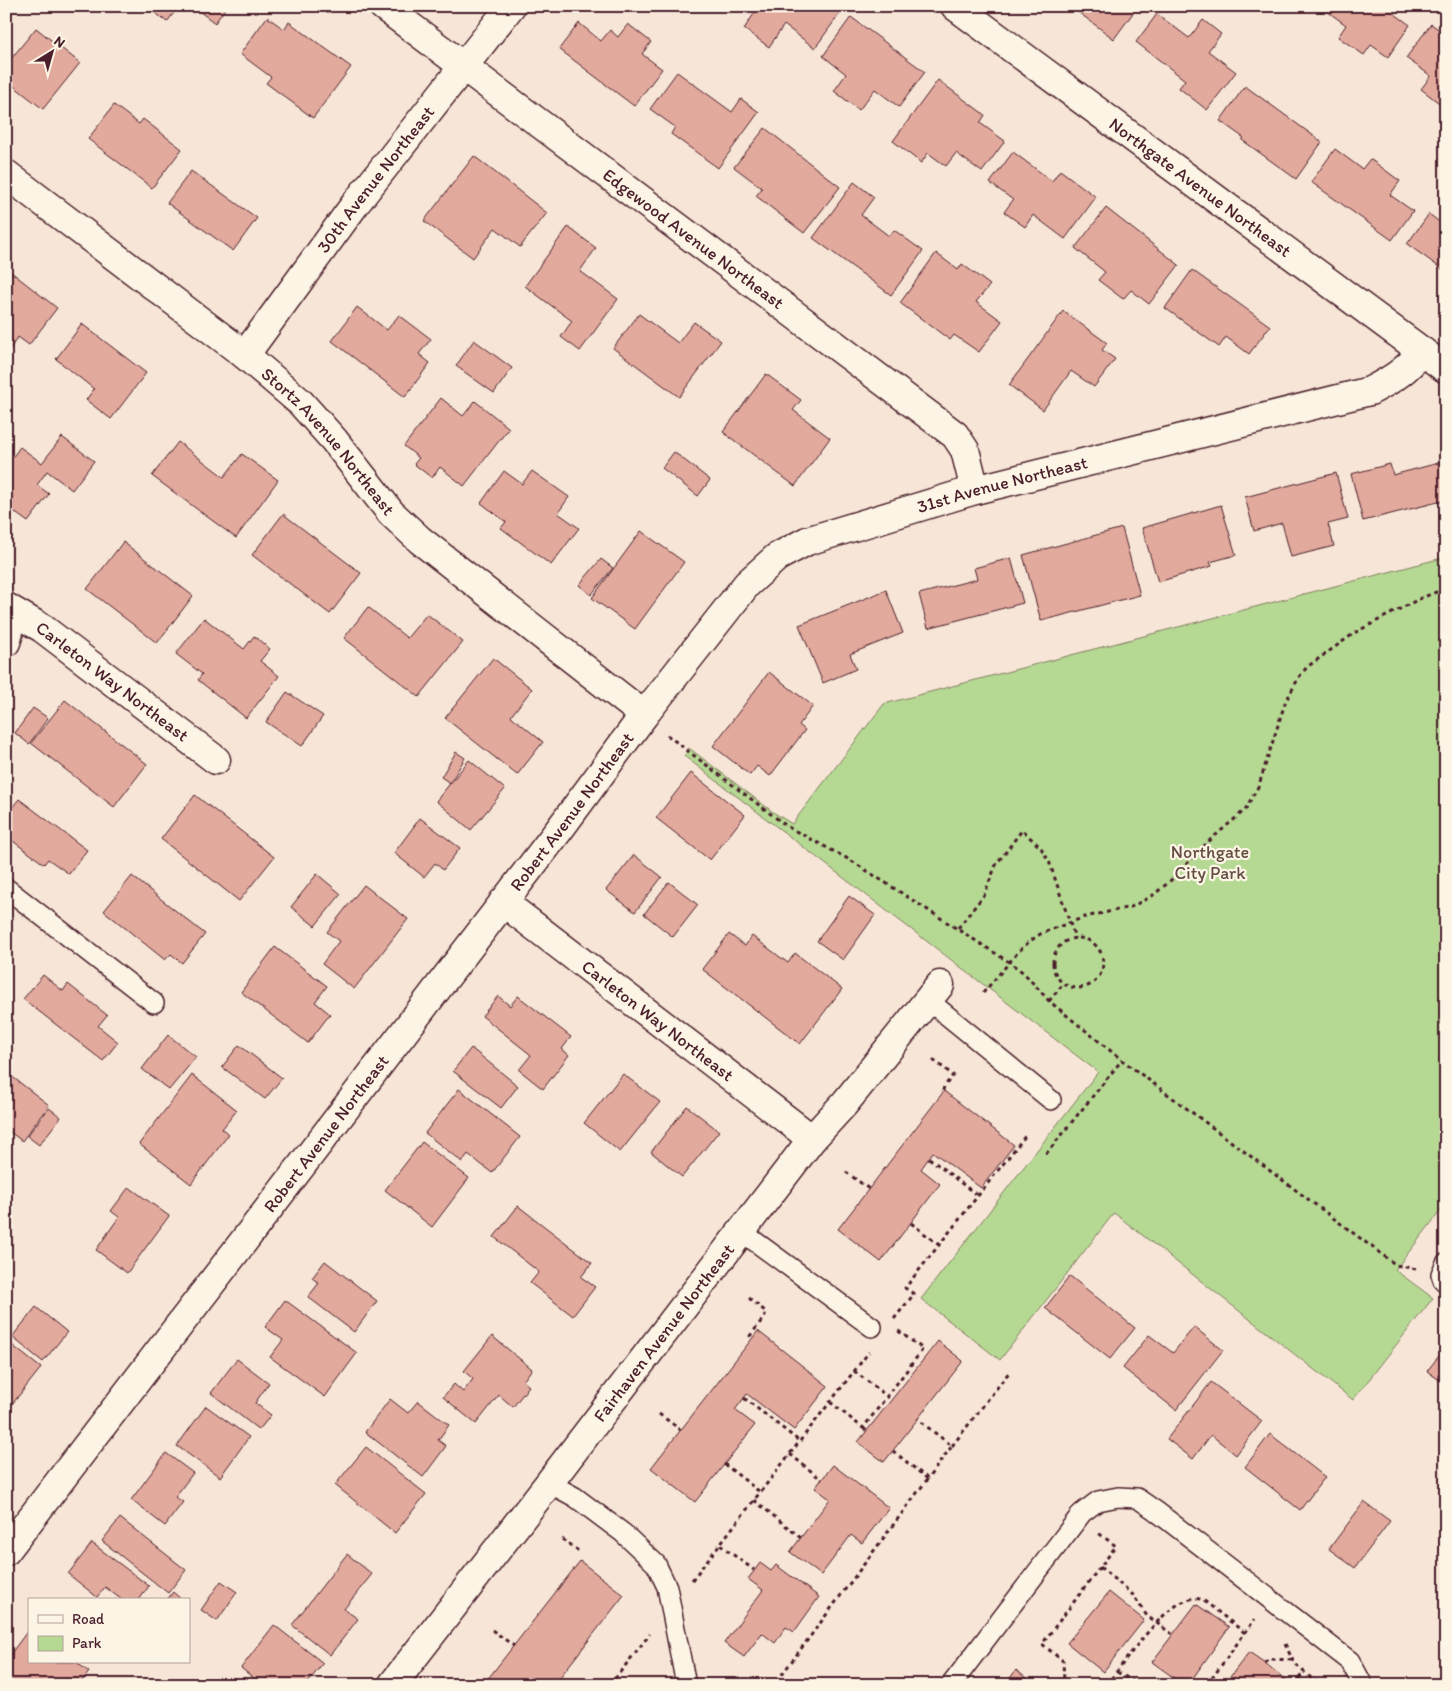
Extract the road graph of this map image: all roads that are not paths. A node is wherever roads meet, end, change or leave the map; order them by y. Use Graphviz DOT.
graph roads {
  1 [pos="383,6"];
  2 [pos="511,6"];
  3 [pos="956,6"];
  4 [pos="465,66"];
  5 [pos="6,174"];
  6 [pos="1422,351"];
  7 [pos="244,355"];
  8 [pos="1446,369"];
  9 [pos="975,490"];
  10 [pos="6,607"];
  11 [pos="6,642"];
  12 [pos="644,715"];
  13 [pos="216,760"];
  14 [pos="6,888"];
  15 [pos="503,902"];
  16 [pos="934,993"];
  17 [pos="154,1003"];
  18 [pos="1051,1100"];
  19 [pos="812,1139"];
  20 [pos="742,1232"];
  21 [pos="872,1327"];
  22 [pos="549,1483"];
  23 [pos="6,1551"];
  24 [pos="393,1685"];
  25 [pos="686,1685"];
  26 [pos="951,1685"];
  27 [pos="1363,1685"];
  1 -- 4 [label="street, Edgewood Avenue Northeast"];
  2 -- 4 [label="street, 30th Avenue Northeast"];
  3 -- 6 [label="street, Northgate Avenue Northeast"];
  4 -- 7 [label="street, 30th Avenue Northeast"];
  4 -- 9 [label="street, Edgewood Avenue Northeast"];
  5 -- 7 [label="street, Stortz Avenue Northeast"];
  6 -- 8 [label="street, Northgate Avenue Northeast"];
  6 -- 9 [label="street, 31st Avenue Northeast"];
  7 -- 12 [label="street, Stortz Avenue Northeast"];
  9 -- 12 [label="street, 31st Avenue Northeast"];
  10 -- 11 [label="street"];
  10 -- 13 [label="street, Carleton Way Northeast"];
  12 -- 15 [label="street, Robert Avenue Northeast"];
  14 -- 17 [label="lane"];
  15 -- 19 [label="street, Carleton Way Northeast"];
  15 -- 23 [label="street, Robert Avenue Northeast"];
  16 -- 18 [label="lane"];
  16 -- 19 [label="street, Fairhaven Avenue Northeast"];
  19 -- 20 [label="street, Fairhaven Avenue Northeast"];
  20 -- 21 [label="lane"];
  20 -- 22 [label="street, Fairhaven Avenue Northeast"];
  22 -- 24 [label="street, Fairhaven Avenue Northeast"];
  22 -- 25 [label="lane"];
  26 -- 27 [label="lane"];
}
